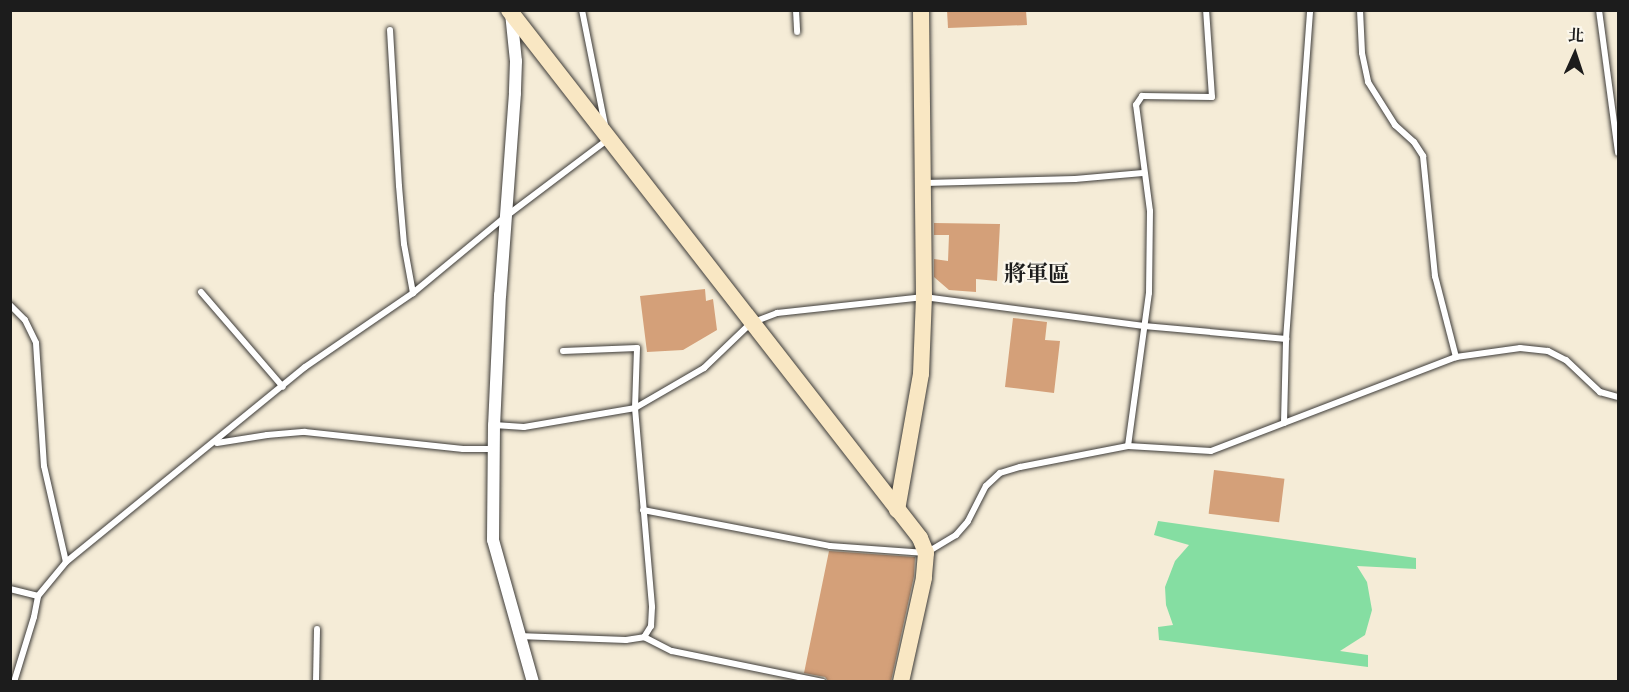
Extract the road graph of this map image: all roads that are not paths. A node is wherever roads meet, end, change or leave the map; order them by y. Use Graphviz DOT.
graph roads {
  1 [pos="582,10"];
  2 [pos="795,10"];
  3 [pos="921,10"];
  4 [pos="1206,10"];
  5 [pos="1310,10"];
  6 [pos="1360,10"];
  7 [pos="1599,10"];
  8 [pos="510,11"];
  9 [pos="390,30"];
  10 [pos="797,32"];
  11 [pos="608,140"];
  12 [pos="1618,153"];
  13 [pos="1143,173"];
  14 [pos="923,183"];
  15 [pos="505,217"];
  16 [pos="201,292"];
  17 [pos="413,293"];
  18 [pos="924,297"];
  19 [pos="10,305"];
  20 [pos="751,322"];
  21 [pos="1144,326"];
  22 [pos="1286,339"];
  23 [pos="564,351"];
  24 [pos="1456,357"];
  25 [pos="283,387"];
  26 [pos="1618,397"];
  27 [pos="635,408"];
  28 [pos="1284,423"];
  29 [pos="494,424"];
  30 [pos="215,443"];
  31 [pos="1128,446"];
  32 [pos="493,449"];
  33 [pos="643,510"];
  34 [pos="897,510"];
  35 [pos="926,553"];
  36 [pos="66,562"];
  37 [pos="10,589"];
  38 [pos="38,596"];
  39 [pos="317,629"];
  40 [pos="518,636"];
  41 [pos="644,637"];
  42 [pos="14,681"];
  43 [pos="316,681"];
  44 [pos="533,681"];
  45 [pos="823,681"];
  46 [pos="901,681"];
  1 -- 11 [label="lane"];
  2 -- 10 [label="lane"];
  3 -- 14 [label="street"];
  4 -- 13 [label="lane"];
  5 -- 22 [label="lane"];
  6 -- 24 [label="lane"];
  7 -- 12 [label="lane"];
  8 -- 11 [label="street"];
  8 -- 15 [label="street"];
  9 -- 17 [label="lane"];
  11 -- 15 [label="lane"];
  11 -- 20 [label="street"];
  13 -- 14 [label="lane"];
  13 -- 21 [label="lane"];
  14 -- 18 [label="street"];
  15 -- 17 [label="lane"];
  15 -- 29 [label="street"];
  16 -- 25 [label="lane"];
  17 -- 25 [label="lane"];
  18 -- 20 [label="lane"];
  18 -- 21 [label="lane"];
  18 -- 34 [label="street"];
  19 -- 36 [label="lane"];
  20 -- 27 [label="lane"];
  20 -- 34 [label="street"];
  21 -- 22 [label="lane"];
  21 -- 31 [label="lane"];
  22 -- 28 [label="lane"];
  23 -- 27 [label="lane"];
  24 -- 26 [label="lane"];
  24 -- 28 [label="lane"];
  25 -- 30 [label="lane"];
  27 -- 29 [label="lane"];
  27 -- 33 [label="lane"];
  28 -- 31 [label="lane"];
  29 -- 32 [label="street"];
  30 -- 32 [label="lane"];
  30 -- 36 [label="lane"];
  31 -- 35 [label="lane"];
  32 -- 40 [label="street"];
  33 -- 35 [label="lane"];
  33 -- 41 [label="lane"];
  34 -- 35 [label="street"];
  35 -- 46 [label="street"];
  36 -- 38 [label="lane"];
  37 -- 38 [label="lane"];
  38 -- 42 [label="lane"];
  39 -- 43 [label="lane"];
  40 -- 41 [label="lane"];
  40 -- 44 [label="street"];
  41 -- 45 [label="lane"];
}
